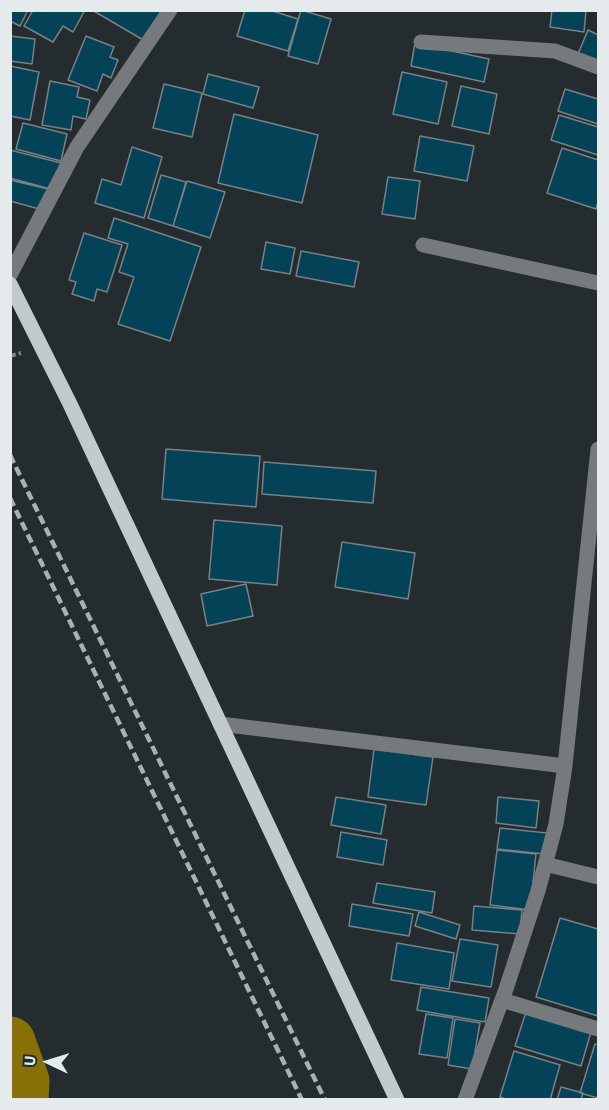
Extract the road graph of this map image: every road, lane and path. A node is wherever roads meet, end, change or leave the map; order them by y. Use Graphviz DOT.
graph roads {
  1 [pos="170,10"];
  2 [pos="421,42"];
  3 [pos="598,67"];
  4 [pos="423,245"];
  5 [pos="10,275"];
  6 [pos="598,283"];
  7 [pos="10,285"];
  8 [pos="598,449"];
  9 [pos="220,724"];
  10 [pos="565,766"];
  11 [pos="545,864"];
  12 [pos="598,876"];
  13 [pos="502,1000"];
  14 [pos="598,1029"];
  15 [pos="397,1100"];
  16 [pos="465,1100"];
  1 -- 5 [label="street"];
  2 -- 3 [label="street"];
  4 -- 6 [label="street"];
  7 -- 9 [label="main road"];
  8 -- 10 [label="street"];
  9 -- 10 [label="street"];
  9 -- 15 [label="main road"];
  10 -- 11 [label="street"];
  11 -- 12 [label="street"];
  11 -- 13 [label="street"];
  13 -- 14 [label="street"];
  13 -- 16 [label="street"];
}
